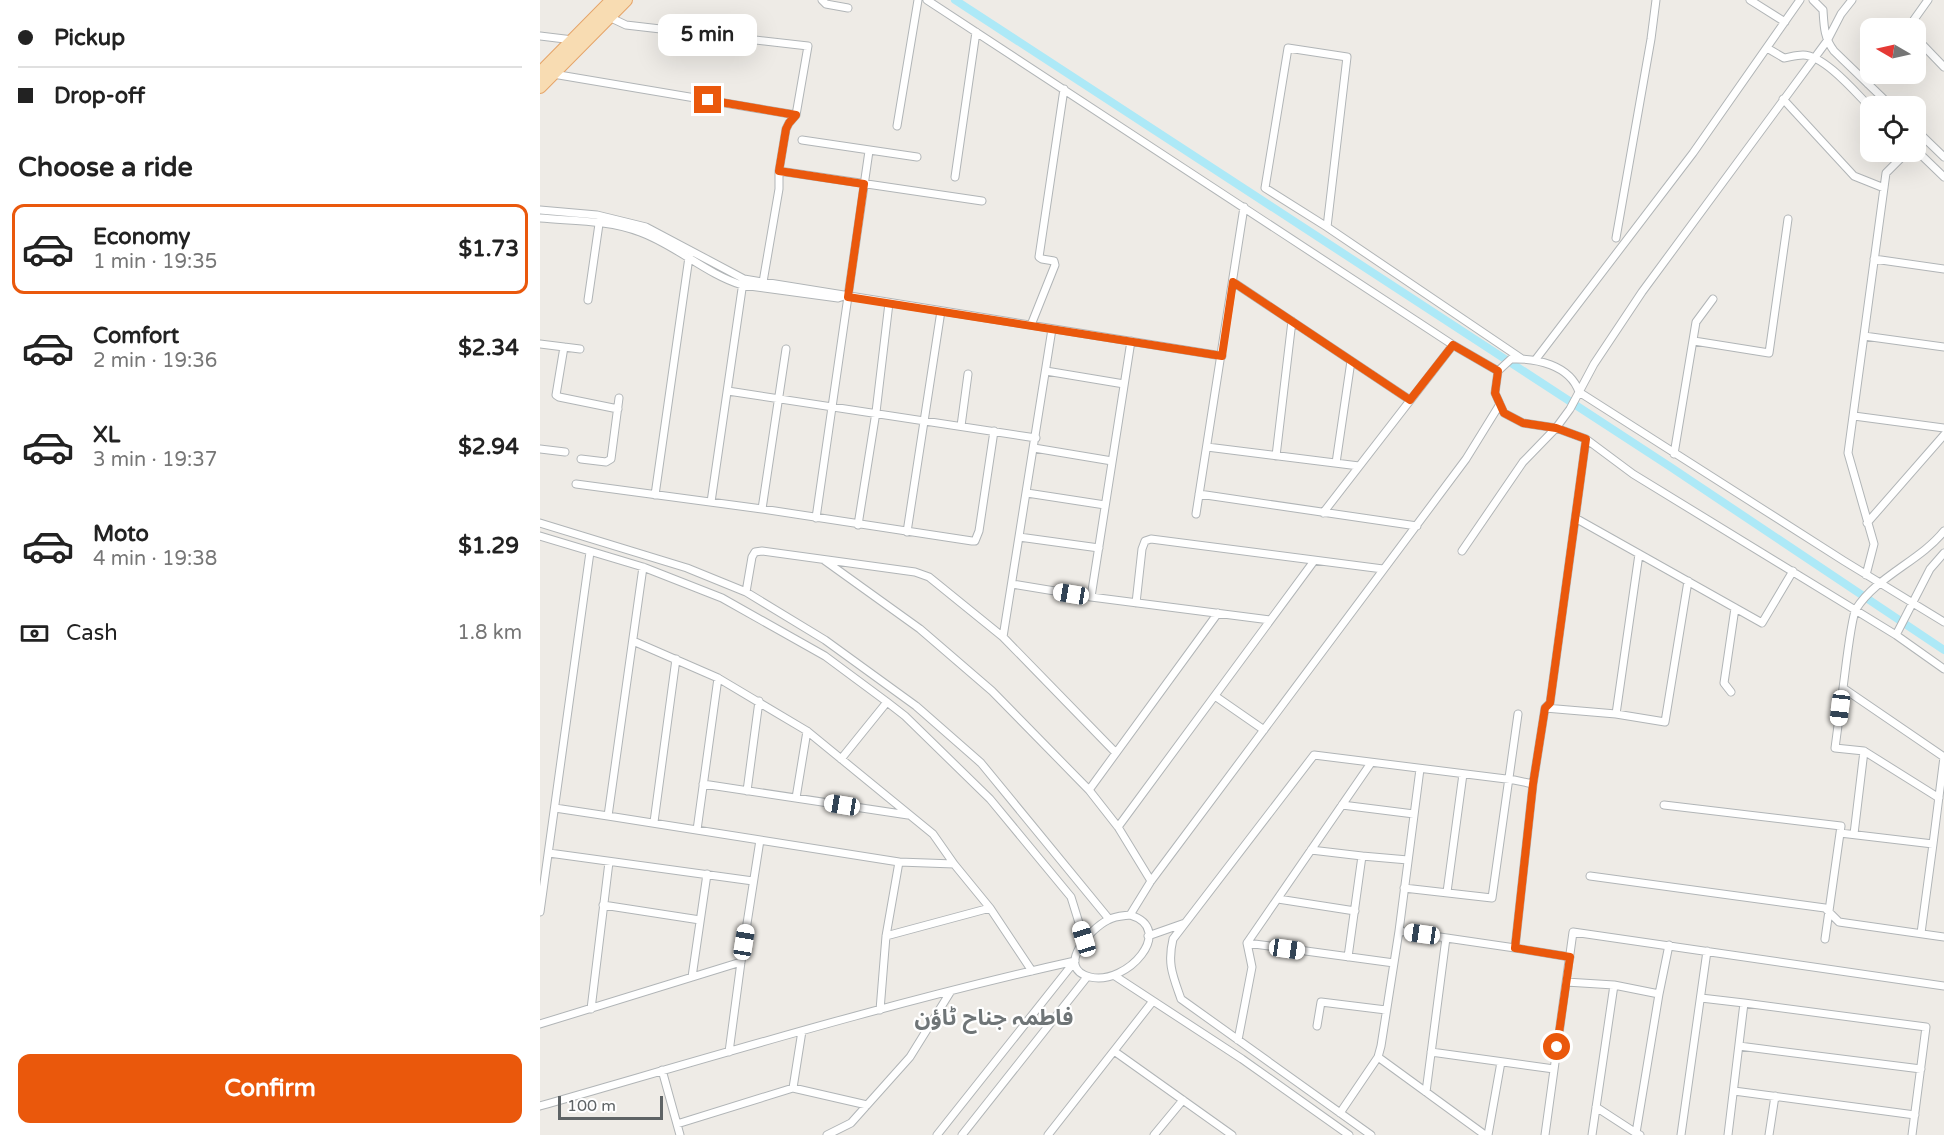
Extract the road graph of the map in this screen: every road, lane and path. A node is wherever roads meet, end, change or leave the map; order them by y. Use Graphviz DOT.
graph roads {
  1 [pos="612,0"];
  2 [pos="626,0"];
  3 [pos="822,0"];
  4 [pos="918,0"];
  5 [pos="927,0"];
  6 [pos="1656,0"];
  7 [pos="1750,0"];
  8 [pos="1800,0"];
  9 [pos="1813,0"];
  10 [pos="1852,0"];
  11 [pos="1928,0"];
  12 [pos="848,8"];
  13 [pos="609,17"];
  14 [pos="1915,18"];
  15 [pos="1785,22"];
  16 [pos="976,32"];
  17 [pos="540,36"];
  18 [pos="573,40"];
  19 [pos="1827,41"];
  20 [pos="1767,48"];
  21 [pos="1926,48"];
  22 [pos="1814,57"];
  23 [pos="1944,67"];
  24 [pos="546,74"];
  25 [pos="1860,76"];
  26 [pos="1868,84"];
  27 [pos="540,87"];
  28 [pos="1064,89"];
  29 [pos="1881,96"];
  30 [pos="1860,98"];
  31 [pos="1783,99"];
  32 [pos="796,115"];
  33 [pos="897,126"];
  34 [pos="802,140"];
  35 [pos="1926,140"];
  36 [pos="869,151"];
  37 [pos="917,157"];
  38 [pos="1944,158"];
  39 [pos="1926,160"];
  40 [pos="1896,162"];
  41 [pos="779,171"];
  42 [pos="955,177"];
  43 [pos="1944,177"];
  44 [pos="864,184"];
  45 [pos="1884,188"];
  46 [pos="982,201"];
  47 [pos="1244,207"];
  48 [pos="540,210"];
  49 [pos="540,218"];
  50 [pos="1788,219"];
  51 [pos="599,224"];
  52 [pos="1327,227"];
  53 [pos="1616,238"];
  54 [pos="689,257"];
  55 [pos="1874,259"];
  56 [pos="1944,269"];
  57 [pos="743,282"];
  58 [pos="763,282"];
  59 [pos="1233,282"];
  60 [pos="846,297"];
  61 [pos="1713,299"];
  62 [pos="588,300"];
  63 [pos="889,303"];
  64 [pos="941,311"];
  65 [pos="1292,321"];
  66 [pos="1031,325"];
  67 [pos="1052,329"];
  68 [pos="1864,336"];
  69 [pos="1131,341"];
  70 [pos="1694,341"];
  71 [pos="540,344"];
  72 [pos="1453,345"];
  73 [pos="564,347"];
  74 [pos="1944,347"];
  75 [pos="786,349"];
  76 [pos="580,350"];
  77 [pos="1222,356"];
  78 [pos="1522,358"];
  79 [pos="1536,359"];
  80 [pos="1351,361"];
  81 [pos="1046,371"];
  82 [pos="1498,371"];
  83 [pos="968,374"];
  84 [pos="1124,384"];
  85 [pos="728,391"];
  86 [pos="1579,392"];
  87 [pos="619,398"];
  88 [pos="778,398"];
  89 [pos="1410,400"];
  90 [pos="1500,404"];
  91 [pos="832,406"];
  92 [pos="618,409"];
  93 [pos="876,412"];
  94 [pos="1854,416"];
  95 [pos="924,420"];
  96 [pos="961,426"];
  97 [pos="1556,428"];
  98 [pos="1944,428"];
  99 [pos="994,431"];
  100 [pos="1944,435"];
  101 [pos="1036,438"];
  102 [pos="1586,439"];
  103 [pos="1034,447"];
  104 [pos="1207,447"];
  105 [pos="540,448"];
  106 [pos="565,452"];
  107 [pos="1674,454"];
  108 [pos="1276,456"];
  109 [pos="581,459"];
  110 [pos="1112,461"];
  111 [pos="1336,463"];
  112 [pos="1359,466"];
  113 [pos="576,484"];
  114 [pos="1027,493"];
  115 [pos="1199,494"];
  116 [pos="656,495"];
  117 [pos="711,502"];
  118 [pos="1105,505"];
  119 [pos="762,509"];
  120 [pos="1323,513"];
  121 [pos="1196,514"];
  122 [pos="816,518"];
  123 [pos="1577,519"];
  124 [pos="540,523"];
  125 [pos="1867,523"];
  126 [pos="858,525"];
  127 [pos="1417,526"];
  128 [pos="1944,531"];
  129 [pos="907,532"];
  130 [pos="540,536"];
  131 [pos="1020,537"];
  132 [pos="1099,548"];
  133 [pos="1462,550"];
  134 [pos="590,552"];
  135 [pos="1944,553"];
  136 [pos="1640,554"];
  137 [pos="823,560"];
  138 [pos="1314,561"];
  139 [pos="643,567"];
  140 [pos="1383,569"];
  141 [pos="1793,571"];
  142 [pos="1866,575"];
  143 [pos="1688,581"];
  144 [pos="1880,583"];
  145 [pos="1012,584"];
  146 [pos="746,592"];
  147 [pos="1091,597"];
  148 [pos="1136,603"];
  149 [pos="1911,603"];
  150 [pos="1735,608"];
  151 [pos="1855,610"];
  152 [pos="1218,613"];
  153 [pos="1270,620"];
  154 [pos="1944,622"];
  155 [pos="1896,635"];
  156 [pos="1003,637"];
  157 [pos="633,641"];
  158 [pos="676,659"];
  159 [pos="1944,669"];
  160 [pos="718,678"];
  161 [pos="1843,688"];
  162 [pos="1731,692"];
  163 [pos="1215,696"];
  164 [pos="759,701"];
  165 [pos="887,702"];
  166 [pos="1545,708"];
  167 [pos="1518,714"];
  168 [pos="1616,714"];
  169 [pos="1264,729"];
  170 [pos="807,731"];
  171 [pos="1864,751"];
  172 [pos="1116,753"];
  173 [pos="1944,757"];
  174 [pos="841,759"];
  175 [pos="1371,763"];
  176 [pos="1420,769"];
  177 [pos="1463,774"];
  178 [pos="1509,779"];
  179 [pos="703,784"];
  180 [pos="1533,784"];
  181 [pos="1089,790"];
  182 [pos="747,791"];
  183 [pos="796,798"];
  184 [pos="1939,798"];
  185 [pos="1342,805"];
  186 [pos="1664,805"];
  187 [pos="555,808"];
  188 [pos="1414,814"];
  189 [pos="910,815"];
  190 [pos="608,816"];
  191 [pos="654,822"];
  192 [pos="1118,827"];
  193 [pos="697,830"];
  194 [pos="1840,833"];
  195 [pos="1854,834"];
  196 [pos="760,840"];
  197 [pos="1933,844"];
  198 [pos="1311,850"];
  199 [pos="549,853"];
  200 [pos="1362,856"];
  201 [pos="1408,860"];
  202 [pos="609,862"];
  203 [pos="899,862"];
  204 [pos="954,864"];
  205 [pos="707,874"];
  206 [pos="1590,876"];
  207 [pos="753,881"];
  208 [pos="1151,881"];
  209 [pos="1404,888"];
  210 [pos="1447,892"];
  211 [pos="1278,899"];
  212 [pos="603,905"];
  213 [pos="990,908"];
  214 [pos="1354,911"];
  215 [pos="540,912"];
  216 [pos="1829,912"];
  217 [pos="1130,915"];
  218 [pos="1109,919"];
  219 [pos="700,920"];
  220 [pos="1187,922"];
  221 [pos="1399,931"];
  222 [pos="1921,933"];
  223 [pos="886,936"];
  224 [pos="1148,936"];
  225 [pos="1944,937"];
  226 [pos="1446,938"];
  227 [pos="1084,939"];
  228 [pos="1825,939"];
  229 [pos="1247,943"];
  230 [pos="1669,945"];
  231 [pos="1515,948"];
  232 [pos="1707,951"];
  233 [pos="1348,957"];
  234 [pos="1570,957"];
  235 [pos="1075,961"];
  236 [pos="741,962"];
  237 [pos="1394,963"];
  238 [pos="1032,971"];
  239 [pos="1114,976"];
  240 [pos="692,977"];
  241 [pos="1087,977"];
  242 [pos="1566,982"];
  243 [pos="1614,986"];
  244 [pos="1944,986"];
  245 [pos="951,991"];
  246 [pos="1659,994"];
  247 [pos="1701,998"];
  248 [pos="1153,1001"];
  249 [pos="1744,1003"];
  250 [pos="591,1009"];
  251 [pos="880,1010"];
  252 [pos="1386,1010"];
  253 [pos="540,1024"];
  254 [pos="1317,1026"];
  255 [pos="802,1031"];
  256 [pos="1238,1040"];
  257 [pos="1739,1046"];
  258 [pos="1114,1050"];
  259 [pos="729,1052"];
  260 [pos="1431,1052"];
  261 [pos="1378,1057"];
  262 [pos="1501,1062"];
  263 [pos="1554,1069"];
  264 [pos="662,1070"];
  265 [pos="1921,1070"];
  266 [pos="793,1088"];
  267 [pos="1734,1091"];
  268 [pos="1426,1092"];
  269 [pos="1775,1096"];
  270 [pos="1183,1100"];
  271 [pos="867,1105"];
  272 [pos="540,1106"];
  273 [pos="1596,1107"];
  274 [pos="1340,1113"];
  275 [pos="1915,1115"];
  276 [pos="677,1124"];
  277 [pos="1228,1134"];
  278 [pos="1638,1134"];
  279 [pos="680,1135"];
  280 [pos="826,1135"];
  281 [pos="937,1135"];
  282 [pos="962,1135"];
  283 [pos="1048,1135"];
  284 [pos="1154,1135"];
  285 [pos="1349,1135"];
  286 [pos="1371,1135"];
  287 [pos="1487,1135"];
  288 [pos="1545,1135"];
  289 [pos="1592,1135"];
  290 [pos="1681,1135"];
  291 [pos="1728,1135"];
  292 [pos="1769,1135"];
  293 [pos="1912,1135"];
  1 -- 18 [label="main road"];
  2 -- 13 [label="main road"];
  3 -- 12 [label="street"];
  4 -- 33 [label="street"];
  5 -- 16 [label="street"];
  6 -- 53 [label="street"];
  7 -- 15 [label="street"];
  8 -- 15 [label="street"];
  9 -- 19 [label="street"];
  10 -- 19 [label="street"];
  11 -- 14 [label="street"];
  13 -- 24 [label="main road"];
  13 -- 32 [label="street"];
  15 -- 20 [label="street"];
  16 -- 28 [label="street"];
  16 -- 42 [label="street"];
  17 -- 18 [label="street"];
  18 -- 24 [label="main road"];
  19 -- 22 [label="street"];
  19 -- 25 [label="street"];
  20 -- 22 [label="street"];
  20 -- 79 [label="street"];
  21 -- 23 [label="street"];
  22 -- 30 [label="street"];
  22 -- 31 [label="street"];
  24 -- 27 [label="main road"];
  24 -- 32 [label="street"];
  26 -- 29 [label="street"];
  28 -- 47 [label="street"];
  28 -- 66 [label="street"];
  31 -- 45 [label="street"];
  31 -- 86 [label="street"];
  32 -- 41 [label="street"];
  34 -- 36 [label="street"];
  35 -- 38 [label="street"];
  36 -- 37 [label="street"];
  36 -- 44 [label="street"];
  39 -- 43 [label="street"];
  40 -- 45 [label="street"];
  41 -- 44 [label="street"];
  41 -- 58 [label="street"];
  44 -- 46 [label="street"];
  44 -- 60 [label="street"];
  45 -- 55 [label="street"];
  47 -- 59 [label="street"];
  47 -- 72 [label="street"];
  48 -- 57 [label="street"];
  49 -- 51 [label="street"];
  50 -- 70 [label="street"];
  51 -- 54 [label="street"];
  51 -- 62 [label="street"];
  52 -- 52 [label="street"];
  52 -- 78 [label="street"];
  54 -- 57 [label="street"];
  54 -- 116 [label="street"];
  55 -- 56 [label="street"];
  55 -- 68 [label="street"];
  57 -- 58 [label="street"];
  57 -- 60 [label="street"];
  57 -- 85 [label="street"];
  58 -- 60 [label="street"];
  59 -- 65 [label="street"];
  59 -- 77 [label="street"];
  60 -- 63 [label="street"];
  60 -- 91 [label="street"];
  61 -- 70 [label="street"];
  63 -- 64 [label="street"];
  63 -- 93 [label="street"];
  64 -- 66 [label="street"];
  64 -- 95 [label="street"];
  65 -- 80 [label="street"];
  65 -- 108 [label="street"];
  66 -- 67 [label="street"];
  67 -- 69 [label="street"];
  67 -- 81 [label="street"];
  68 -- 74 [label="street"];
  68 -- 94 [label="street"];
  69 -- 77 [label="street"];
  69 -- 84 [label="street"];
  70 -- 107 [label="street"];
  71 -- 73 [label="street"];
  72 -- 82 [label="street"];
  72 -- 89 [label="street"];
  73 -- 76 [label="street"];
  73 -- 92 [label="street"];
  75 -- 88 [label="street"];
  77 -- 104 [label="street"];
  78 -- 79 [label="street"];
  78 -- 82 [label="street"];
  79 -- 86 [label="street"];
  80 -- 89 [label="street"];
  80 -- 111 [label="street"];
  81 -- 84 [label="street"];
  81 -- 101 [label="street"];
  82 -- 90 [label="street"];
  83 -- 96 [label="street"];
  84 -- 110 [label="street"];
  85 -- 88 [label="street"];
  85 -- 117 [label="street"];
  86 -- 97 [label="street"];
  86 -- 107 [label="street"];
  87 -- 92 [label="street"];
  88 -- 91 [label="street"];
  88 -- 119 [label="street"];
  89 -- 112 [label="street"];
  90 -- 97 [label="street"];
  90 -- 127 [label="street"];
  91 -- 93 [label="street"];
  91 -- 122 [label="street"];
  92 -- 109 [label="street"];
  93 -- 95 [label="street"];
  93 -- 126 [label="street"];
  94 -- 98 [label="street"];
  94 -- 125 [label="street"];
  95 -- 96 [label="street"];
  95 -- 129 [label="street"];
  96 -- 99 [label="street"];
  97 -- 102 [label="street"];
  97 -- 133 [label="street"];
  99 -- 101 [label="street"];
  99 -- 129 [label="street"];
  100 -- 125 [label="street"];
  101 -- 103 [label="street"];
  102 -- 123 [label="street"];
  102 -- 141 [label="street"];
  103 -- 110 [label="street"];
  103 -- 114 [label="street"];
  104 -- 108 [label="street"];
  104 -- 115 [label="street"];
  105 -- 106 [label="street"];
  107 -- 142 [label="street"];
  108 -- 111 [label="street"];
  110 -- 118 [label="street"];
  111 -- 112 [label="street"];
  112 -- 120 [label="street"];
  113 -- 116 [label="street"];
  114 -- 118 [label="street"];
  114 -- 131 [label="street"];
  115 -- 120 [label="street"];
  115 -- 121 [label="street"];
  116 -- 117 [label="street"];
  117 -- 119 [label="street"];
  118 -- 132 [label="street"];
  119 -- 122 [label="street"];
  120 -- 127 [label="street"];
  122 -- 126 [label="street"];
  123 -- 136 [label="street"];
  123 -- 166 [label="street"];
  124 -- 146 [label="street"];
  125 -- 142 [label="street"];
  126 -- 129 [label="street"];
  127 -- 140 [label="street"];
  128 -- 144 [label="street"];
  130 -- 134 [label="street"];
  131 -- 132 [label="street"];
  131 -- 145 [label="street"];
  132 -- 147 [label="street"];
  134 -- 139 [label="street"];
  134 -- 187 [label="street"];
  135 -- 149 [label="street"];
  136 -- 143 [label="street"];
  136 -- 168 [label="street"];
  137 -- 146 [label="street"];
  137 -- 156 [label="street"];
  137 -- 181 [label="street"];
  138 -- 140 [label="street"];
  138 -- 148 [label="street"];
  138 -- 153 [label="street"];
  139 -- 157 [label="street"];
  139 -- 165 [label="street"];
  140 -- 169 [label="street"];
  141 -- 150 [label="street"];
  141 -- 151 [label="street"];
  142 -- 144 [label="street"];
  143 -- 150 [label="street"];
  143 -- 168 [label="street"];
  144 -- 149 [label="street"];
  144 -- 151 [label="street"];
  145 -- 147 [label="street"];
  145 -- 156 [label="street"];
  146 -- 218 [label="street"];
  147 -- 148 [label="street"];
  148 -- 152 [label="street"];
  149 -- 154 [label="street"];
  149 -- 155 [label="street"];
  150 -- 162 [label="street"];
  151 -- 155 [label="street"];
  151 -- 161 [label="street"];
  152 -- 153 [label="street"];
  152 -- 172 [label="street"];
  153 -- 163 [label="street"];
  155 -- 159 [label="street"];
  156 -- 172 [label="street"];
  157 -- 158 [label="street"];
  157 -- 190 [label="street"];
  158 -- 160 [label="street"];
  158 -- 191 [label="street"];
  160 -- 164 [label="street"];
  160 -- 179 [label="street"];
  161 -- 171 [label="street"];
  161 -- 173 [label="street"];
  163 -- 169 [label="street"];
  163 -- 192 [label="street"];
  164 -- 170 [label="street"];
  164 -- 182 [label="street"];
  165 -- 174 [label="street"];
  165 -- 227 [label="street"];
  166 -- 168 [label="street"];
  166 -- 180 [label="street"];
  167 -- 178 [label="street"];
  169 -- 208 [label="street"];
  170 -- 174 [label="street"];
  170 -- 183 [label="street"];
  171 -- 184 [label="street"];
  171 -- 195 [label="street"];
  172 -- 181 [label="street"];
  173 -- 184 [label="street"];
  174 -- 189 [label="street"];
  175 -- 176 [label="street"];
  175 -- 185 [label="street"];
  175 -- 220 [label="street"];
  176 -- 177 [label="street"];
  176 -- 188 [label="street"];
  177 -- 178 [label="street"];
  177 -- 210 [label="street"];
  178 -- 180 [label="street"];
  178 -- 210 [label="street"];
  179 -- 182 [label="street"];
  179 -- 193 [label="street"];
  180 -- 231 [label="street"];
  181 -- 192 [label="street"];
  182 -- 183 [label="street"];
  183 -- 189 [label="street"];
  184 -- 197 [label="street"];
  185 -- 188 [label="street"];
  185 -- 198 [label="street"];
  186 -- 194 [label="street"];
  187 -- 190 [label="street"];
  187 -- 199 [label="street"];
  188 -- 201 [label="street"];
  189 -- 204 [label="street"];
  190 -- 191 [label="street"];
  191 -- 193 [label="street"];
  192 -- 208 [label="street"];
  193 -- 196 [label="street"];
  194 -- 195 [label="street"];
  194 -- 216 [label="street"];
  195 -- 197 [label="street"];
  196 -- 203 [label="street"];
  196 -- 207 [label="street"];
  197 -- 222 [label="street"];
  198 -- 200 [label="street"];
  198 -- 211 [label="street"];
  199 -- 202 [label="street"];
  199 -- 215 [label="street"];
  200 -- 201 [label="street"];
  200 -- 214 [label="street"];
  201 -- 209 [label="street"];
  202 -- 205 [label="street"];
  202 -- 212 [label="street"];
  203 -- 204 [label="street"];
  203 -- 223 [label="street"];
  204 -- 213 [label="street"];
  205 -- 207 [label="street"];
  205 -- 219 [label="street"];
  206 -- 216 [label="street"];
  207 -- 236 [label="street"];
  208 -- 217 [label="street"];
  209 -- 210 [label="street"];
  209 -- 221 [label="street"];
  211 -- 214 [label="street"];
  211 -- 229 [label="street"];
  212 -- 219 [label="street"];
  212 -- 250 [label="street"];
  213 -- 223 [label="street"];
  213 -- 238 [label="street"];
  214 -- 233 [label="street"];
  216 -- 222 [label="street"];
  216 -- 228 [label="street"];
  217 -- 218 [label="street"];
  217 -- 224 [label="street"];
  218 -- 227 [label="street"];
  219 -- 240 [label="street"];
  220 -- 224 [label="street"];
  220 -- 256 [label="street"];
  221 -- 226 [label="street"];
  221 -- 237 [label="street"];
  222 -- 225 [label="street"];
  223 -- 251 [label="street"];
  224 -- 239 [label="street"];
  226 -- 231 [label="street"];
  226 -- 260 [label="street"];
  227 -- 235 [label="street"];
  229 -- 233 [label="street"];
  229 -- 256 [label="street"];
  230 -- 232 [label="street"];
  230 -- 234 [label="street"];
  230 -- 246 [label="street"];
  231 -- 234 [label="street"];
  232 -- 244 [label="street"];
  232 -- 247 [label="street"];
  233 -- 237 [label="street"];
  234 -- 242 [label="street"];
  235 -- 238 [label="street"];
  235 -- 241 [label="street"];
  235 -- 281 [label="street"];
  236 -- 240 [label="street"];
  236 -- 259 [label="street"];
  237 -- 252 [label="street"];
  238 -- 245 [label="street"];
  239 -- 241 [label="street"];
  239 -- 248 [label="street"];
  240 -- 250 [label="street"];
  241 -- 282 [label="street"];
  242 -- 243 [label="street"];
  242 -- 263 [label="street"];
  243 -- 246 [label="street"];
  243 -- 273 [label="street"];
  245 -- 251 [label="street"];
  245 -- 271 [label="street"];
  246 -- 278 [label="street"];
  247 -- 249 [label="street"];
  247 -- 290 [label="street"];
  248 -- 258 [label="street"];
  248 -- 285 [label="street"];
  249 -- 257 [label="street"];
  249 -- 265 [label="street"];
  250 -- 253 [label="street"];
  251 -- 255 [label="street"];
  252 -- 254 [label="street"];
  252 -- 261 [label="street"];
  255 -- 259 [label="street"];
  255 -- 266 [label="street"];
  256 -- 274 [label="street"];
  257 -- 265 [label="street"];
  257 -- 267 [label="street"];
  258 -- 270 [label="street"];
  258 -- 283 [label="street"];
  259 -- 264 [label="street"];
  260 -- 262 [label="street"];
  260 -- 268 [label="street"];
  261 -- 268 [label="street"];
  261 -- 274 [label="street"];
  262 -- 263 [label="street"];
  262 -- 287 [label="street"];
  263 -- 288 [label="street"];
  264 -- 272 [label="street"];
  264 -- 276 [label="street"];
  265 -- 275 [label="street"];
  266 -- 271 [label="street"];
  266 -- 276 [label="street"];
  267 -- 269 [label="street"];
  267 -- 291 [label="street"];
  268 -- 287 [label="street"];
  269 -- 275 [label="street"];
  269 -- 292 [label="street"];
  270 -- 277 [label="street"];
  270 -- 284 [label="street"];
  271 -- 280 [label="street"];
  273 -- 278 [label="street"];
  273 -- 289 [label="street"];
  274 -- 286 [label="street"];
  275 -- 293 [label="street"];
  276 -- 279 [label="street"];
}
